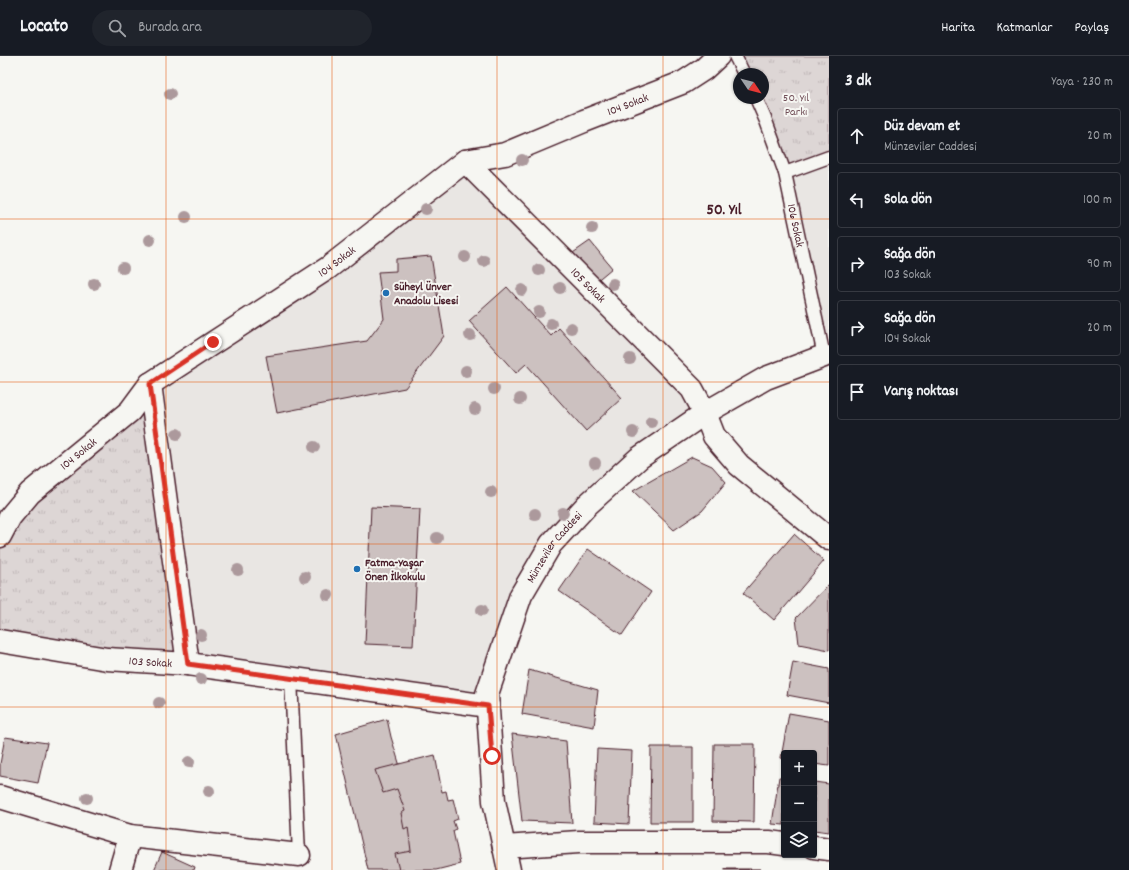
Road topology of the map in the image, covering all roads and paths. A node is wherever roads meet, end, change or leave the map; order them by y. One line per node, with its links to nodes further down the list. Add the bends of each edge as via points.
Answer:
1 (718, 56): 6 (street, 104 Sokak, via 704,70 684,82 505,154)
2 (735, 56): 3 (lane)
3 (741, 68)
4 (759, 104): 7 (lane, 106 Sokak)
5 (829, 157): 7 (lane)
6 (465, 161): 9 (street, 104 Sokak, via 328,268); 10 (street, 105 Sokak, via 692,388)
7 (785, 173): 8 (lane, 106 Sokak)
8 (826, 356): 10 (street, Münzeviler Caddesi, via 766,378)
9 (150, 384): 11 (street, 104 Sokak, via 130,411 30,493 10,517); 14 (street, 103 Sokak)
10 (705, 413): 12 (street, 105 Sokak, via 714,436 739,465); 16 (street, Münzeviler Caddesi, via 639,458 587,505 551,544 521,595 487,694)
11 (0, 536)
12 (829, 539)
13 (0, 641): 14 (street, 103 Sokak, via 107,659)
14 (188, 664): 15 (street)
15 (290, 678): 16 (street); 23 (lane)
16 (488, 706): 20 (street, Münzeviler Caddesi, via 494,801)
17 (0, 797): 18 (street)
18 (130, 836): 23 (street); 24 (street)
19 (781, 844): 20 (street, via 579,842)
20 (504, 847): 25 (street, Münzeviler Caddesi)
21 (817, 848): 22 (street)
22 (829, 849)
23 (300, 855)
24 (120, 870)
25 (509, 870)

